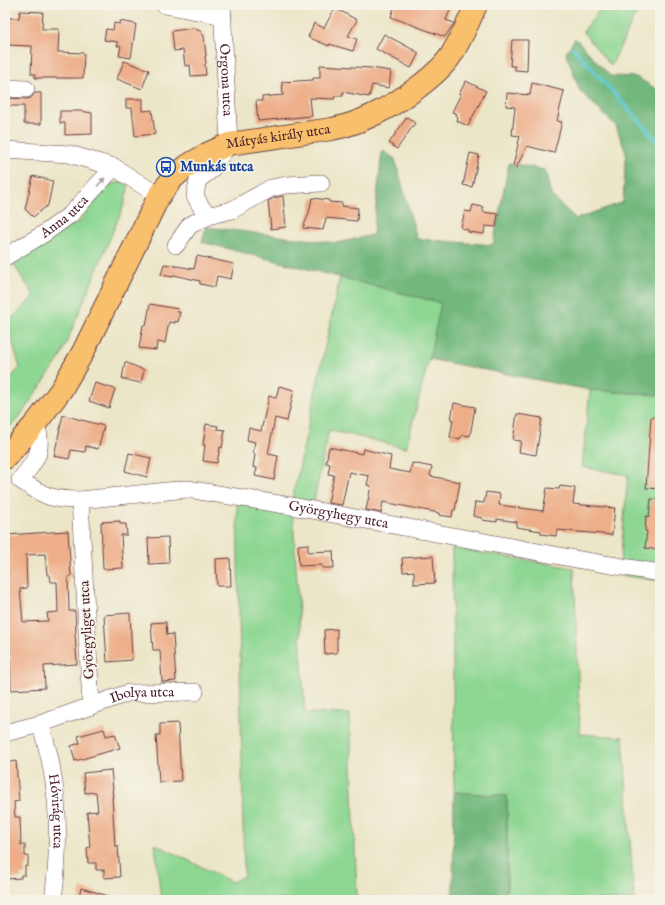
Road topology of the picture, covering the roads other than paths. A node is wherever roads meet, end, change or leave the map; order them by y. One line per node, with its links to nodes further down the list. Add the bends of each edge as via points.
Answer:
1 (165, 5): 3 (street, Orgona utca)
2 (476, 5): 6 (main road, Mátyás király utca, via 453,53 439,70 376,114 344,127)
3 (222, 10): 6 (street, Orgona utca)
4 (5, 88): 5 (street)
5 (26, 90)
6 (229, 144): 10 (main road, Mátyás király utca, via 187,166 172,179); 11 (street, via 211,170 198,180 195,196 203,210)
7 (5, 150): 8 (street, via 69,154)
8 (114, 167): 10 (street); 13 (street, Anna utca, one-way to 8, via 72,214)
9 (321, 183): 11 (street, via 271,188 232,210)
10 (159, 196): 14 (main road, Mátyás király utca, via 83,352 61,390)
11 (211, 215): 12 (street, via 190,225)
12 (176, 245)
13 (5, 257)
14 (36, 423): 15 (main road, Mátyás király utca); 16 (street, Györgyhegy utca, via 40,447 35,462 20,480 50,497)
15 (5, 458)
16 (80, 500): 17 (street, Györgyhegy utca, via 187,488); 19 (street, Györgyliget utca)
17 (660, 573)
18 (195, 692): 19 (street, Ibolya utca, via 128,693)
19 (91, 706): 20 (street)
20 (40, 724): 21 (street); 22 (street, Hóvirág utca, via 51,765 58,822 58,866)
21 (5, 733)
22 (54, 900)

